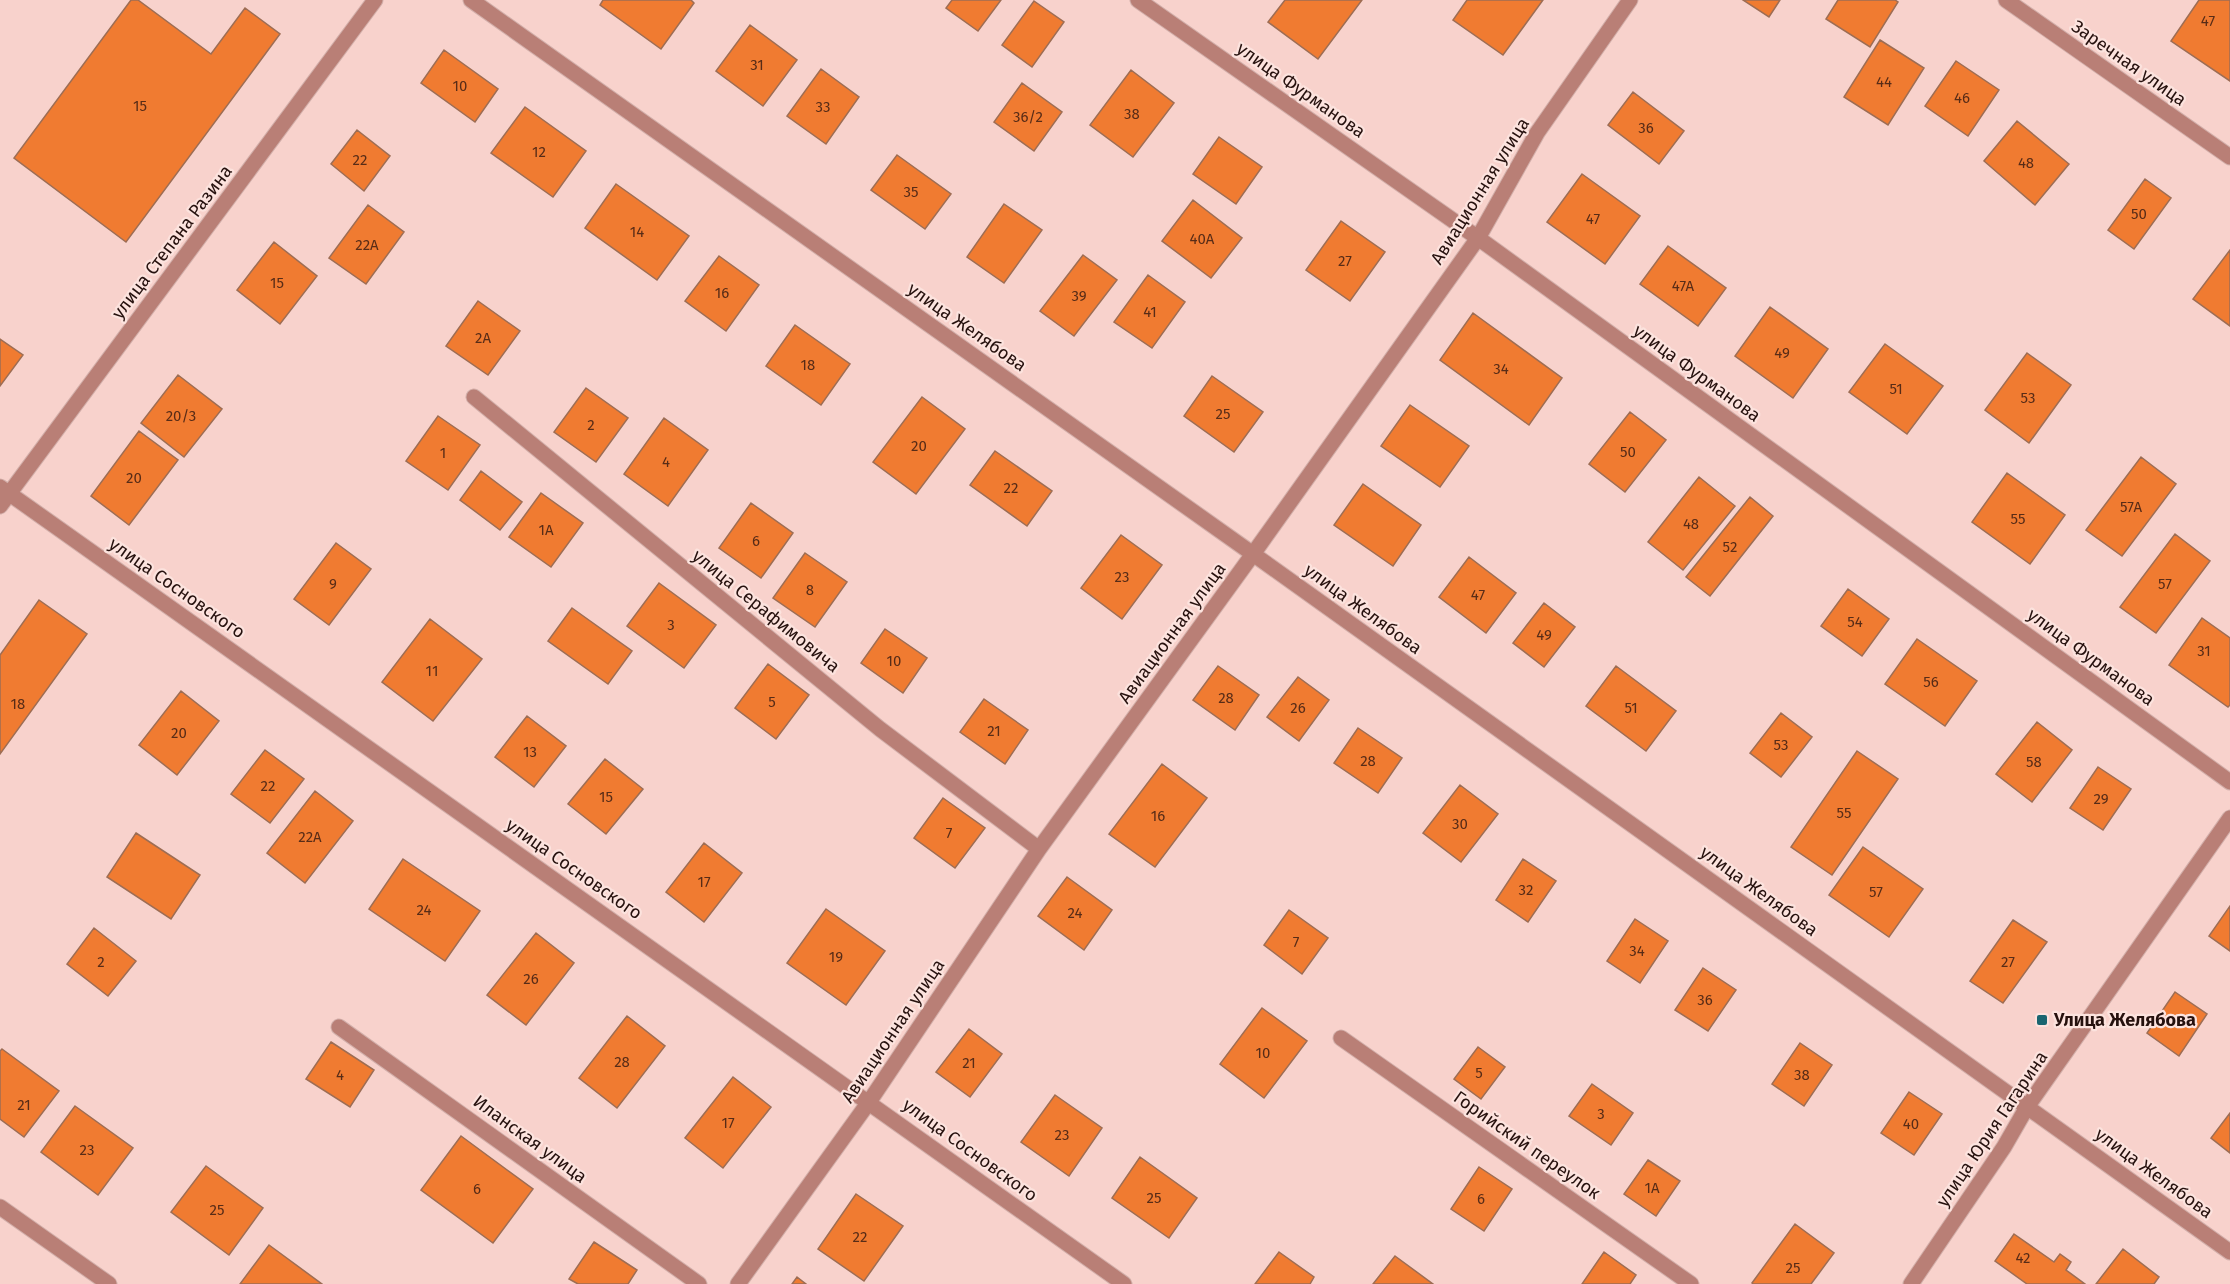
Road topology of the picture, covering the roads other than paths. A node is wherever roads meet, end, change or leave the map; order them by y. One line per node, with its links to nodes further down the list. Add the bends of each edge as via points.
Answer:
1 (375, 0): 9 (street, улица Степана Разина)
2 (471, 0): 10 (street, улица Желябова)
3 (1138, 0): 7 (street, улица Фурманова)
4 (1630, 0): 7 (street, Авиационная улица, via 1537,134)
5 (2006, 0): 6 (street, Заречная улица)
6 (2230, 157)
7 (1478, 238): 10 (street, Авиационная улица); 11 (street, улица Фурманова)
8 (474, 397): 13 (street, улица Серафимовича, via 880,729)
9 (3, 496): 16 (street, улица Сосновского)
10 (1253, 554): 13 (street, Авиационная улица); 17 (street, улица Желябова)
11 (2230, 782)
12 (2230, 818): 17 (street, улица Юрия Гагарина)
13 (1039, 849): 16 (street, Авиационная улица)
14 (339, 1027): 21 (street, Иланская улица)
15 (1341, 1038): 24 (street, Горийский переулок)
16 (869, 1102): 22 (street, Авиационная улица); 23 (street, улица Сосновского)
17 (2027, 1107): 19 (street, улица Желябова); 25 (street, улица Юрия Гагарина)
18 (0, 1207): 20 (street)
19 (2230, 1252)
20 (109, 1284)
21 (699, 1284)
22 (738, 1284)
23 (1124, 1284)
24 (1691, 1284)
25 (1911, 1284)

